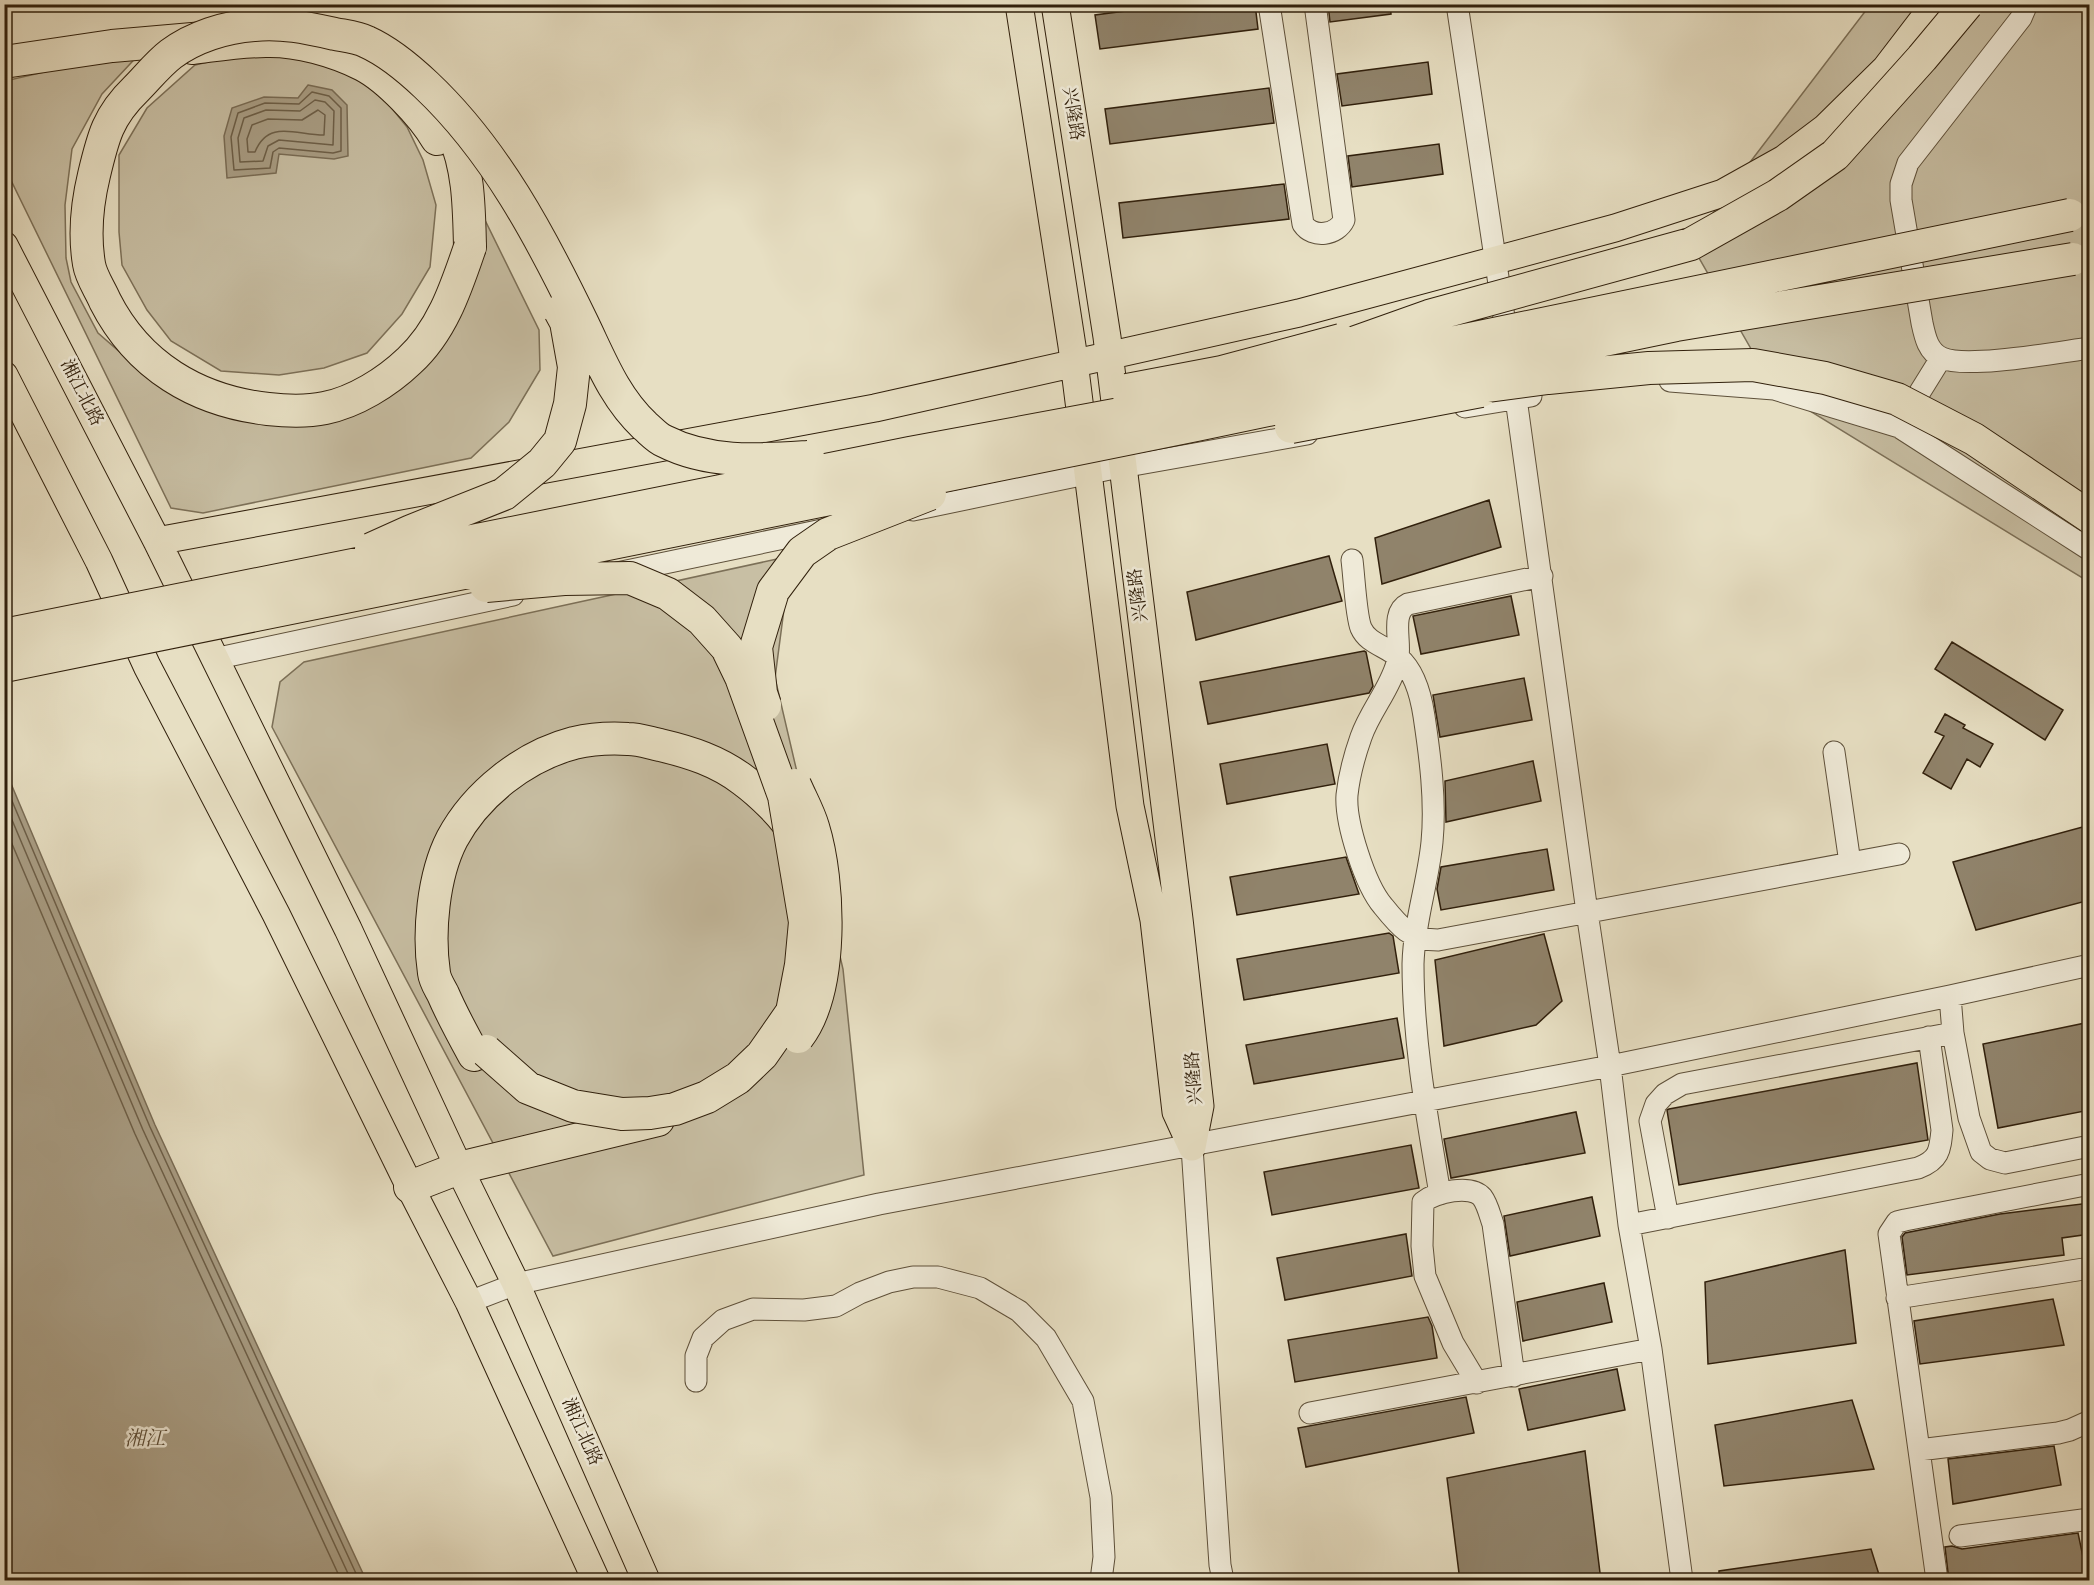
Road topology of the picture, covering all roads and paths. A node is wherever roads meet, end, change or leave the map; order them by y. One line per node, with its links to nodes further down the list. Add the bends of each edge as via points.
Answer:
1 (1019, 4): 20 (main road, 兴隆路)
2 (1055, 4): 18 (main road, 兴隆路)
3 (1269, 4): 4 (street, via 1303,224 1316,233 1330,233 1340,228 1344,220)
4 (1315, 4)
5 (1457, 4): 15 (street)
6 (1935, 4): 15 (main road, via 1886,68 1825,128 1784,159 1723,194)
7 (1967, 4): 16 (highway, bridge, via 1835,155 1778,195 1691,244)
8 (2027, 4): 19 (street, via 2021,18 1908,163 1903,175 1901,200 1922,323 1926,341)
9 (4, 62): 13 (highway, via 112,46 283,30 343,40 369,50 416,86 453,131 469,196)
10 (4, 75): 13 (highway, via 167,50 267,41 320,48 364,66 427,121 451,163)
11 (2080, 214): 24 (highway, bridge, via 1402,353)
12 (4, 245): 33 (main road, 湘江北路)
13 (464, 246): 27 (highway, bridge, via 455,292 436,328 410,361 362,396 324,408 285,411 253,407 221,401 170,375 115,320 89,268 89,196 104,134 120,105 171,54 214,31 254,25 293,25 365,41 411,70 489,156 546,252 615,393 640,422 660,440 705,456); 36 (highway, bridge, via 432,314 395,359 362,381 273,401 224,393 186,375 156,353 133,328 113,292 100,253 102,202 114,146 137,110 168,80 196,60 224,49 290,38 332,44 374,59 401,78 473,160 566,322 574,367 570,404 560,441 542,463 504,494)
14 (2081, 257): 24 (highway, bridge, via 1676,325)
15 (1495, 261): 18 (main road, via 1299,313); 23 (street)
16 (1429, 316): 24 (highway, bridge); 27 (highway, bridge, via 1222,372)
17 (2090, 348): 19 (street, via 1977,362)
18 (1110, 356): 20 (main road); 29 (main road, 兴隆路)
19 (1941, 358): 25 (street)
20 (1074, 364): 30 (main road, 兴隆路); 33 (main road, via 874,408)
21 (4, 375): 58 (main road)
22 (1548, 378): 24 (highway, bridge); 31 (highway, bridge); 32 (highway, bridge, via 1649,368 1754,365 1825,378 1898,399 1974,439)
23 (1517, 398): 25 (street, via 1678,381 1774,389); 29 (street); 37 (street)
24 (1193, 413): 26 (highway, bridge); 28 (highway, bridge)
25 (1899, 427): 34 (street)
26 (910, 453): 27 (highway, bridge); 36 (highway, bridge)
27 (786, 458)
28 (1018, 461): 31 (highway, bridge); 38 (highway, bridge)
29 (1124, 466): 30 (street); 56 (main road, 兴隆路, via 1200,1106)
30 (1088, 473): 41 (street); 56 (main road, 兴隆路, via 1130,806 1154,920 1176,1112)
31 (910, 501): 54 (highway, bridge, via 828,534 802,552 773,591 756,647 761,693 813,828 823,875 825,957 820,990 808,1024 758,1083 714,1113 674,1124 633,1128 564,1119 533,1106 506,1088 474,1055 434,976 432,919 439,877 452,840 475,805 501,782 527,762 576,742 631,739 692,752 728,769 767,800 794,832 806,866 817,932 814,967 801,1016 754,1075 728,1093)
32 (2090, 517)
33 (156, 541): 41 (main road, 湘江北路)
34 (2090, 550)
35 (1352, 560): 40 (street, via 1359,626 1372,641)
36 (322, 571): 39 (highway, bridge)
37 (1542, 576): 40 (street, via 1403,606 1398,625); 46 (street)
38 (357, 595): 42 (highway, bridge); 54 (highway, bridge, via 564,579 630,578 669,594 702,620 727,648 784,796 805,922 792,1012 762,1055 738,1078 707,1097 675,1108 650,1113 622,1114 573,1106 528,1088 486,1051 452,991 443,957 445,898 449,876 468,834 490,802 523,778 558,762 602,752 640,750 687,763 723,782 742,798 777,843 793,876 801,916 796,954 781,1007 763,1041 734,1069 703,1091)
39 (4, 635)
40 (1399, 657): 47 (street, via 1416,683 1424,714 1433,810 1428,870); 47 (street, via 1361,735 1347,795 1349,820 1374,896 1402,928)
41 (214, 659): 57 (main road, 湘江北路, via 348,929)
42 (4, 666)
43 (1834, 752): 45 (street)
44 (1899, 854): 45 (street)
45 (1850, 863): 46 (street)
46 (1587, 912): 47 (street, via 1438,940); 52 (street)
47 (1415, 936): 53 (street, via 1415,1006)
48 (2090, 964): 49 (street)
49 (1950, 996): 50 (street); 52 (street)
50 (1953, 1033): 51 (street); 55 (street, via 1972,1128 1981,1152 2005,1163)
51 (1929, 1037): 61 (street, via 1942,1130 1941,1145 1930,1163); 61 (street, via 1682,1084 1665,1094 1650,1120)
52 (1610, 1066): 53 (street); 62 (street)
53 (1424, 1102): 56 (street); 60 (street)
54 (679, 1109): 57 (highway)
55 (2090, 1146)
56 (1192, 1147): 64 (street, via 879,1204); 79 (street)
57 (455, 1159): 58 (highway); 64 (main road, 湘江北路)
58 (407, 1181): 66 (main road)
59 (2090, 1184): 65 (street, via 1897,1222 1889,1234)
60 (1440, 1194): 68 (street, via 1468,1191 1481,1195 1487,1206 1493,1224); 70 (street, via 1424,1202 1425,1276 1453,1343)
61 (1668, 1218): 62 (street)
62 (1629, 1225): 67 (street)
63 (2090, 1268): 65 (street)
64 (516, 1284): 66 (street); 77 (main road, 湘江北路)
65 (1898, 1298): 73 (street)
66 (469, 1302): 76 (main road)
67 (1651, 1349): 68 (street); 80 (street)
68 (1514, 1376): 70 (street)
69 (696, 1381): 78 (street, via 696,1356 704,1338 723,1320 753,1309 836,1306 889,1282 913,1277 938,1277 980,1288 1019,1311 1046,1338 1083,1401 1101,1497)
70 (1477, 1383): 71 (street)
71 (1310, 1413)
72 (2090, 1421): 73 (street, via 2058,1433)
73 (1918, 1449): 81 (street)
74 (2090, 1519): 75 (street)
75 (1960, 1536)
76 (596, 1581)
77 (646, 1581)
78 (1101, 1581)
79 (1223, 1581)
80 (1682, 1581)
81 (1937, 1581)

